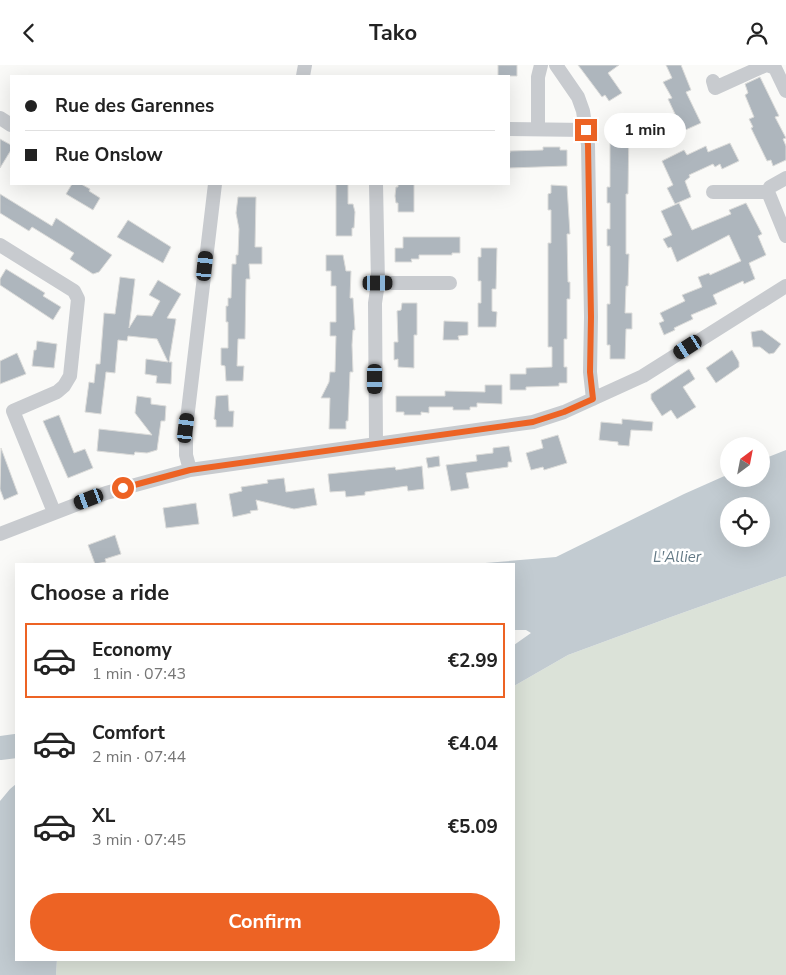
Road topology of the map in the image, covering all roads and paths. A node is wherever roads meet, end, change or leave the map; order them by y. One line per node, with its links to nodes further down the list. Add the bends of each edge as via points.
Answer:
1 (541, 65): 7 (street)
2 (556, 65): 8 (street, via 578,97)
3 (771, 66): 4 (street, via 715,88); 5 (street)
4 (713, 81)
5 (786, 91)
6 (510, 129): 7 (street)
7 (538, 129): 8 (street)
8 (586, 130): 19 (street)
9 (786, 178): 13 (street, via 770,187)
10 (215, 185): 22 (street, via 186,428 186,455)
11 (376, 185): 16 (street)
12 (713, 192): 13 (street)
13 (768, 192): 14 (street)
14 (786, 236)
15 (0, 245): 20 (street, via 74,291 78,299 70,377 57,392)
16 (378, 283): 17 (street); 21 (street, via 375,303)
17 (450, 283)
18 (786, 286): 19 (street, via 643,376)
19 (593, 399): 21 (street, via 533,422)
20 (7, 413): 23 (street)
21 (376, 443): 22 (street)
22 (190, 470): 23 (street, via 106,493)
23 (54, 513): 24 (street)
24 (0, 534)

